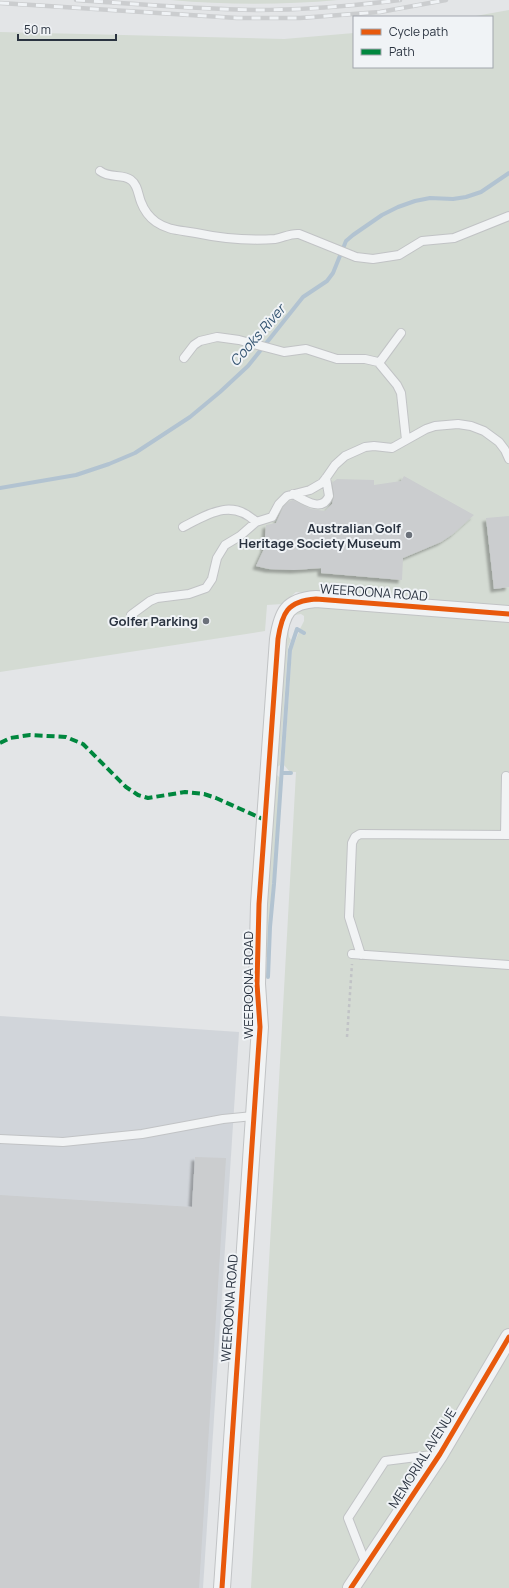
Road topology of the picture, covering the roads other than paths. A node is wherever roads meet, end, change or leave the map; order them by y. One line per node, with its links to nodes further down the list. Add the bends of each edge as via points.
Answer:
1 (100, 171): 2 (lane, via 109,176 125,177 132,181 147,213 154,221 173,230 241,240 276,239 295,234 367,259 393,256 419,242 454,238)
2 (509, 216)
3 (401, 333): 5 (lane)
4 (184, 358): 5 (lane, via 200,341 216,337 239,340 284,352 306,348 336,359 365,359)
5 (379, 363): 6 (lane, via 401,393)
6 (406, 440): 7 (lane, via 435,426 471,426 496,439); 8 (lane, via 392,448 374,446 351,453 340,460)
7 (509, 460)
8 (326, 478): 9 (lane, via 310,490); 9 (lane, via 329,496 325,503 314,505)
9 (293, 494): 10 (lane, via 284,499 272,517)
10 (256, 522): 11 (lane, via 242,511 227,509); 13 (lane, via 221,550 206,588 189,594 157,598)
11 (183, 527)
12 (509, 614): 19 (street, WEEROONA ROAD, via 316,599 296,603 284,613 278,639 259,904 257,984 260,1027)
13 (131, 615)
14 (506, 776): 15 (lane)
15 (507, 835): 17 (lane, via 360,834 355,837 352,843 349,917)
16 (352, 954): 17 (lane)
17 (362, 955): 18 (lane)
18 (509, 965)
19 (254, 1116): 20 (lane, via 149,1133 70,1142); 24 (street, WEEROONA ROAD)
20 (0, 1139)
21 (508, 1340): 22 (street, MEMORIAL AVENUE)
22 (440, 1454): 23 (street, MEMORIAL AVENUE); 23 (lane, via 385,1461 348,1518)
23 (366, 1564): 25 (street, MEMORIAL AVENUE)
24 (222, 1588)
25 (351, 1588)

